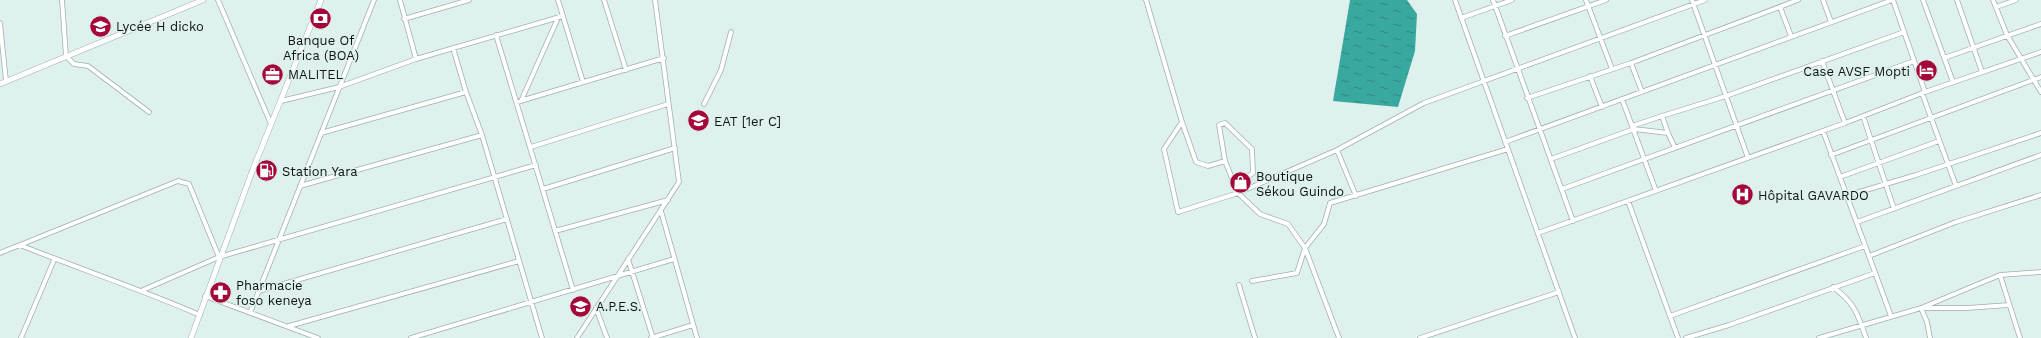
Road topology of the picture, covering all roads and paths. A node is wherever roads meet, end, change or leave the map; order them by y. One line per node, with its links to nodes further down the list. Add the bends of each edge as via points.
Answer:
1 (62, 0): 48 (street)
2 (203, 0): 48 (main road)
3 (218, 0): 90 (street)
4 (321, 0): 79 (main road)
5 (374, 0): 69 (street)
6 (400, 0): 33 (street)
7 (469, 0): 33 (street)
8 (558, 0): 30 (street)
9 (604, 0): 59 (street)
10 (655, 0): 50 (street)
11 (1146, 0): 88 (street)
12 (1455, 0): 32 (street)
13 (1493, 0): 26 (street)
14 (1512, 0): 26 (street)
15 (1586, 0): 27 (street)
16 (1606, 0): 27 (street)
17 (1705, 0): 25 (street)
18 (1798, 0): 28 (street)
19 (1823, 0): 34 (street)
20 (1892, 0): 34 (street); 38 (street)
21 (1923, 0): 51 (street)
22 (1957, 0): 45 (street)
23 (1993, 0): 29 (street)
24 (2016, 0): 29 (street)
25 (1692, 2): 42 (street); 44 (street)
26 (1495, 6): 32 (street); 41 (street)
27 (1588, 6): 41 (street); 44 (street)
28 (1780, 7): 42 (street); 43 (street)
29 (1996, 7): 40 (street)
30 (563, 16): 31 (street); 66 (street)
31 (558, 18): 39 (street); 80 (street)
32 (1461, 18): 63 (street)
33 (404, 19): 52 (street)
34 (1831, 22): 43 (street)
35 (0, 23): 65 (street)
36 (2041, 24): 40 (street)
37 (731, 32): 82 (street, via 722,70)
38 (1904, 32): 53 (street); 54 (street)
39 (496, 35): 46 (street); 80 (street)
40 (2007, 35): 45 (street); 49 (street)
41 (1505, 36): 57 (street)
42 (1704, 36): 55 (street); 56 (street)
43 (1790, 36): 56 (street)
44 (1600, 38): 57 (street); 58 (street)
45 (1974, 47): 51 (street); 60 (street)
46 (453, 48): 52 (street); 72 (street)
47 (2041, 52): 49 (street)
48 (66, 56): 65 (main road); 84 (street, via 74,64 88,66)
49 (2022, 57): 60 (street); 64 (street)
50 (664, 58): 59 (street); 81 (street)
51 (1944, 58): 67 (street)
52 (416, 59): 69 (street)
53 (1822, 61): 70 (street); 75 (street)
54 (1914, 61): 70 (street); 74 (street)
55 (1631, 62): 58 (street); 73 (street)
56 (1715, 66): 73 (street); 75 (street)
57 (1516, 68): 63 (street); 77 (street)
58 (1612, 69): 61 (street)
59 (626, 70): 66 (street)
60 (1982, 72): 67 (street)
61 (1590, 76): 77 (street); 83 (street)
62 (2041, 77): 64 (street)
63 (1484, 80): 101 (street); 106 (street, via 1424,103)
64 (2034, 80): 71 (street); 87 (street)
65 (6, 81): 68 (main road)
66 (583, 82): 80 (street)
67 (1953, 82): 74 (street)
68 (0, 84)
69 (339, 87): 79 (street); 96 (street)
70 (1833, 91): 89 (street); 91 (street)
71 (2040, 91): 76 (street)
72 (466, 92): 96 (street); 98 (street)
73 (1642, 92): 78 (street)
74 (1923, 93): 86 (street); 87 (street)
75 (1726, 96): 85 (street); 91 (street)
76 (2041, 97)
77 (1527, 98): 93 (street)
78 (1622, 99): 83 (street); 92 (street)
79 (281, 101): 90 (main road)
80 (519, 102): 102 (street)
81 (668, 104): 102 (street); 103 (street)
82 (704, 104)
83 (1602, 107): 93 (street)
84 (149, 112)
85 (1662, 116): 92 (street); 97 (street)
86 (1863, 116): 89 (street); 99 (street)
87 (1931, 118): 99 (street); 100 (street)
88 (1182, 122): 112 (street, via 1196,162 1208,166); 125 (street, via 1164,149 1178,212)
89 (1845, 123): 94 (street)
90 (271, 124): 144 (main road)
91 (1737, 126): 104 (street); 109 (street)
92 (1633, 127): 97 (street); 110 (street); 111 (street)
93 (1540, 129): 101 (street); 110 (street)
94 (1822, 131): 107 (street); 109 (street)
95 (2041, 132): 115 (street)
96 (321, 133): 120 (street)
97 (1668, 133): 104 (street)
98 (482, 134): 116 (street); 120 (street)
99 (1871, 140): 107 (street); 113 (street)
100 (1940, 141): 113 (street); 115 (street)
101 (1505, 142): 105 (street)
102 (531, 147): 114 (street)
103 (675, 148): 122 (street); 129 (street, via 679,182)
104 (1675, 148): 111 (street)
105 (1508, 149): 127 (street); 137 (street)
106 (1337, 150): 125 (street); 127 (street)
107 (1831, 155): 117 (street)
108 (2041, 155): 121 (street)
109 (1748, 158): 124 (street)
110 (1551, 159): 123 (street)
111 (1644, 159): 123 (street); 124 (street)
112 (1225, 161): 119 (street); 119 (street, via 1219,125 1225,123 1252,149 1252,174)
113 (1879, 163): 117 (street); 118 (street)
114 (536, 164): 116 (street); 122 (street)
115 (1948, 164): 118 (street); 121 (street)
116 (494, 177): 133 (street); 138 (street)
117 (1840, 177): 128 (street)
118 (1886, 184): 128 (street); 131 (street)
119 (1235, 185): 125 (street)
120 (300, 186): 138 (street)
121 (1956, 186): 131 (street)
122 (543, 189): 136 (street)
123 (1562, 189): 134 (street)
124 (1656, 191): 130 (street)
125 (1238, 193): 141 (street, via 1260,214 1288,224)
126 (2041, 195): 143 (street, via 1956,222)
127 (1356, 196): 141 (street, via 1330,203 1324,224)
128 (1846, 196): 135 (street)
129 (668, 200): 132 (street); 136 (street)
130 (1628, 201): 134 (street); 168 (street)
131 (1894, 209): 135 (street)
132 (661, 211): 145 (street); 146 (street)
133 (507, 219): 148 (street); 159 (street)
134 (1573, 221): 137 (street)
135 (1857, 222): 140 (street)
136 (555, 231): 158 (street)
137 (1538, 233): 160 (street)
138 (278, 240): 144 (street); 159 (street)
139 (20, 245): 142 (street); 144 (street, via 178,181 189,184); 147 (street)
140 (1865, 246): 143 (street); 168 (street)
141 (1305, 248): 154 (street, via 1297,273); 184 (street)
142 (0, 253)
143 (1869, 256): 151 (street)
144 (219, 257): 157 (street); 161 (main road)
145 (628, 259): 149 (street); 153 (street)
146 (674, 259): 149 (street); 171 (street)
147 (54, 260): 157 (street); 174 (street)
148 (519, 261): 162 (street); 172 (street)
149 (632, 271): 153 (street); 181 (street)
150 (2041, 272): 152 (street)
151 (1875, 273): 156 (street); 169 (street)
152 (2000, 275): 163 (street); 165 (street)
153 (616, 277): 158 (street); 164 (street)
154 (1252, 281)
155 (1239, 285): 183 (street)
156 (1833, 287): 170 (street, via 1848,297); 188 (street)
157 (143, 290): 167 (street)
158 (573, 290): 162 (street)
159 (259, 291): 166 (street)
160 (1558, 292): 185 (street); 186 (street)
161 (205, 296): 166 (street); 167 (main road)
162 (532, 302): 177 (street); 178 (street)
163 (2010, 305): 165 (street); 192 (street)
164 (596, 308): 173 (street); 180 (street)
165 (1921, 308): 169 (street); 191 (street)
166 (250, 313): 172 (street)
167 (200, 315): 175 (main road)
168 (1670, 316): 187 (street)
169 (1891, 316): 170 (street)
170 (1862, 324): 189 (street); 190 (street)
171 (694, 325): 181 (street); 182 (street)
172 (289, 326): 176 (street)
173 (578, 337): 179 (street)
174 (21, 338)
175 (191, 338)
176 (318, 338)
177 (412, 338)
178 (542, 338)
179 (573, 338)
180 (607, 338)
181 (652, 338)
182 (697, 338)
183 (1256, 338)
184 (1339, 338)
185 (1420, 338)
186 (1575, 338)
187 (1678, 338)
188 (1686, 338)
189 (1819, 338)
190 (1866, 338)
191 (1930, 338)
192 (2020, 338)

